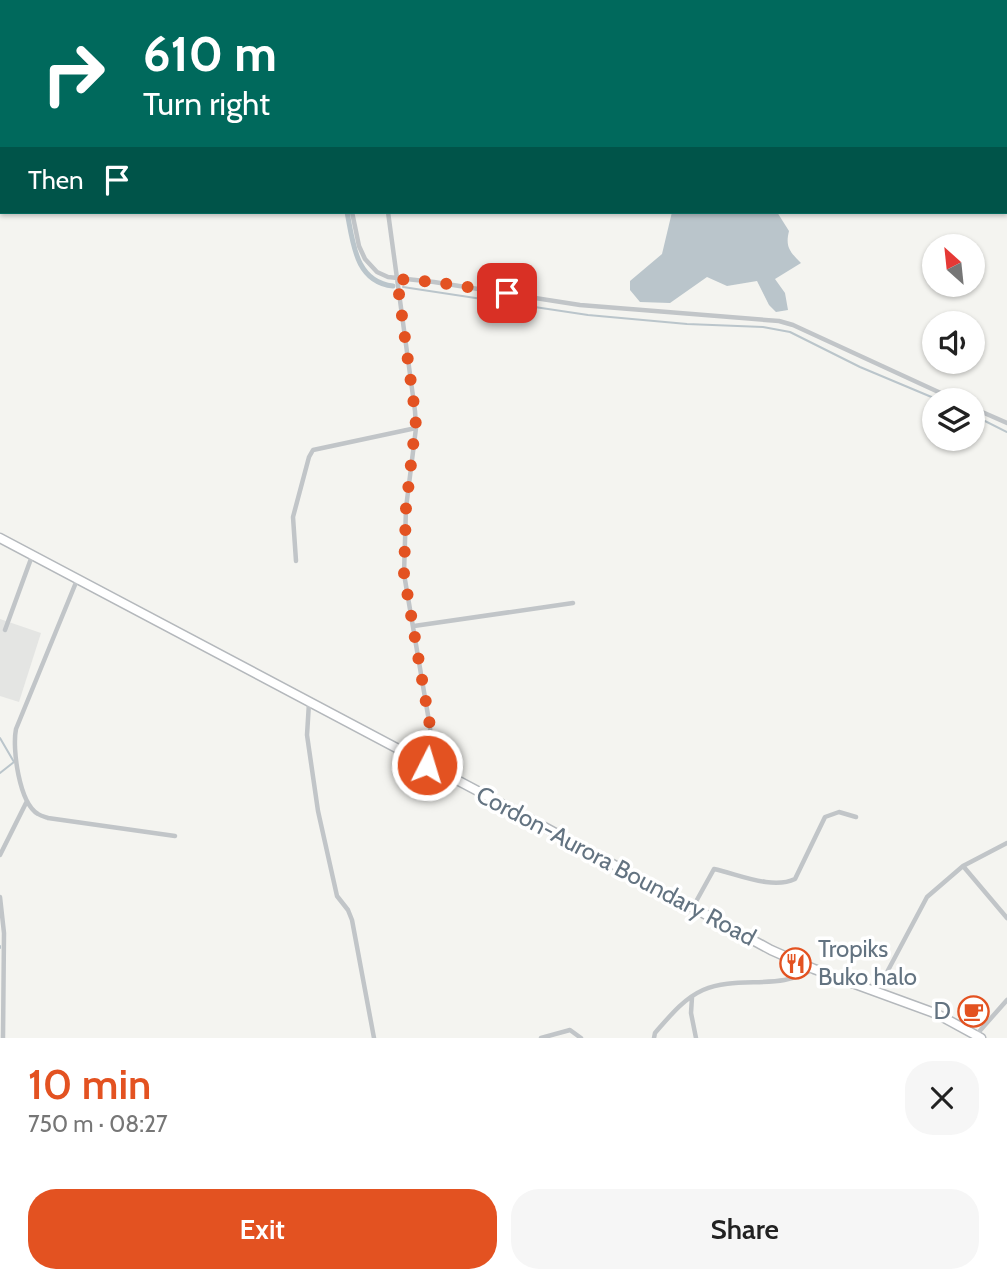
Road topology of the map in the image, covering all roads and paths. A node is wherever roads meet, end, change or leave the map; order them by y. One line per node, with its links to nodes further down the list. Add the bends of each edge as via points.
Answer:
1 (352, 214): 3 (street, via 365,259 377,272)
2 (388, 214): 3 (street)
3 (397, 279): 4 (street, via 592,306 779,321); 7 (street)
4 (930, 388)
5 (985, 413): 6 (street)
6 (1007, 423)
7 (416, 428): 10 (street, via 313,450 293,517); 13 (street, via 404,574)
8 (0, 537): 9 (main road, Cordon-Aurora Boundary Road)
9 (32, 556): 11 (main road, Cordon-Aurora Boundary Road); 14 (street)
10 (296, 561)
11 (77, 579): 15 (main road, Cordon-Aurora Boundary Road); 17 (street, via 16,729 14,752)
12 (573, 603): 13 (street)
13 (414, 626): 16 (street, via 431,739)
14 (5, 630)
15 (309, 703): 16 (main road, Cordon-Aurora Boundary Road); 33 (street, via 306,735 318,811 337,896 352,920)
16 (427, 765): 24 (main road, Cordon-Aurora Boundary Road)
17 (27, 801): 19 (street, via 37,814 48,818); 21 (street)
18 (856, 817): 24 (street, via 839,812 825,817 795,879 787,883 759,880 714,869)
19 (174, 836)
20 (1007, 843): 22 (street)
21 (0, 855)
22 (963, 866): 25 (street); 27 (street, via 927,897)
23 (0, 897): 32 (street)
24 (692, 908): 26 (main road, Cordon-Aurora Boundary Road)
25 (1007, 918)
26 (814, 969): 27 (main road, Cordon-Aurora Boundary Road); 28 (street, via 796,978 722,985)
27 (877, 990): 31 (main road, Cordon-Aurora Boundary Road)
28 (692, 997): 30 (street); 36 (street)
29 (1007, 1000): 31 (street)
30 (694, 1036)
31 (979, 1036)
32 (2, 1038)
33 (374, 1038)
34 (541, 1038): 35 (street, via 570,1030)
35 (581, 1038)
36 (654, 1038)

